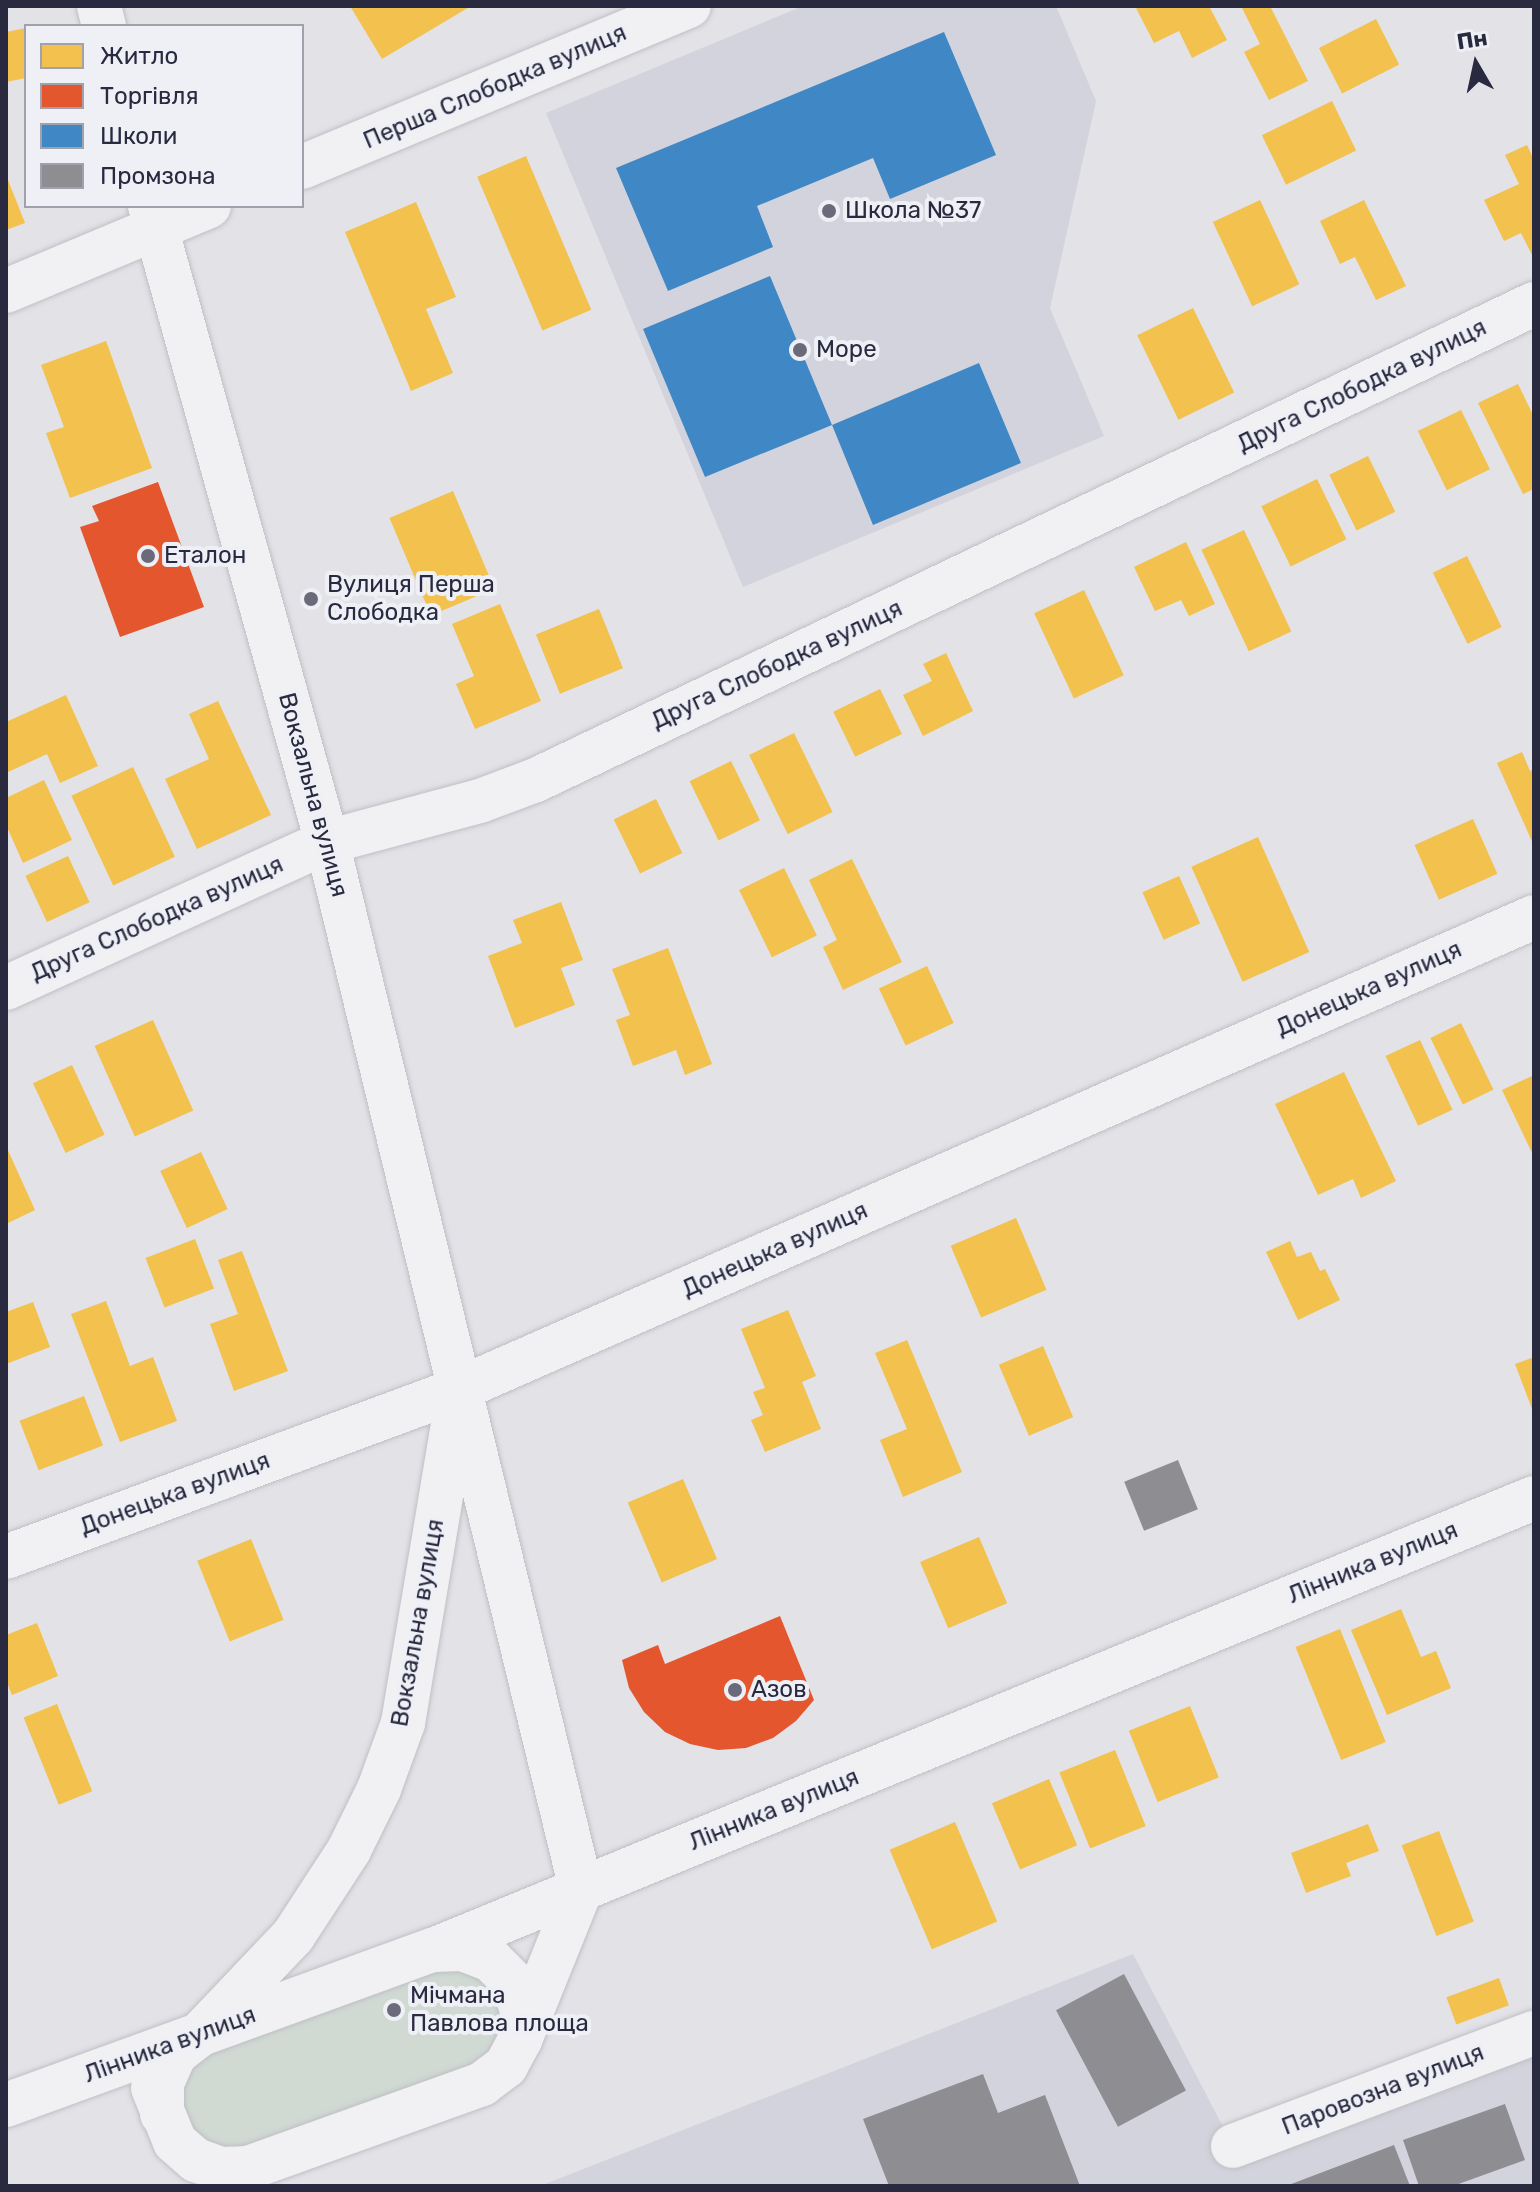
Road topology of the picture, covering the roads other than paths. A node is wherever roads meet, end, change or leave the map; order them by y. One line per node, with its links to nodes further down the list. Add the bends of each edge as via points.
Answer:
1 (689, 6): 2 (street, Перша Слободка вулиця)
2 (304, 166)
3 (199, 208): 4 (street)
4 (153, 217): 5 (street); 7 (street, Вокзальна вулиця)
5 (6, 291)
6 (1534, 304): 7 (street, Друга Слободка вулиця, via 536,780 480,801)
7 (327, 842): 9 (street, Друга Слободка вулиця); 10 (street, Вокзальна вулиця)
8 (1534, 917): 10 (street, Донецька вулиця)
9 (6, 988)
10 (459, 1389): 12 (street, Донецька вулиця); 13 (street, Вокзальна вулиця); 16 (street, Вокзальна вулиця, via 403,1723 379,1789 349,1850 293,1936)
11 (1534, 1498): 13 (street, Лінника вулиця)
12 (6, 1557)
13 (581, 1889): 14 (street, Лінника вулиця); 17 (street)
14 (433, 1950): 16 (street, Лінника вулиця); 17 (street, via 463,1949 491,1960 512,1981 522,2010)
15 (1534, 2033): 21 (street, Паровозна вулиця)
16 (199, 2035): 18 (street, Лінника вулиця); 20 (street, Вокзальна вулиця, via 175,2054 162,2083)
17 (520, 2040): 20 (street, via 506,2066 482,2084 248,2168 221,2169 196,2160 175,2142)
18 (141, 2056): 19 (street, Лінника вулиця); 20 (street)
19 (6, 2105)
20 (162, 2114)
21 (1233, 2146)

